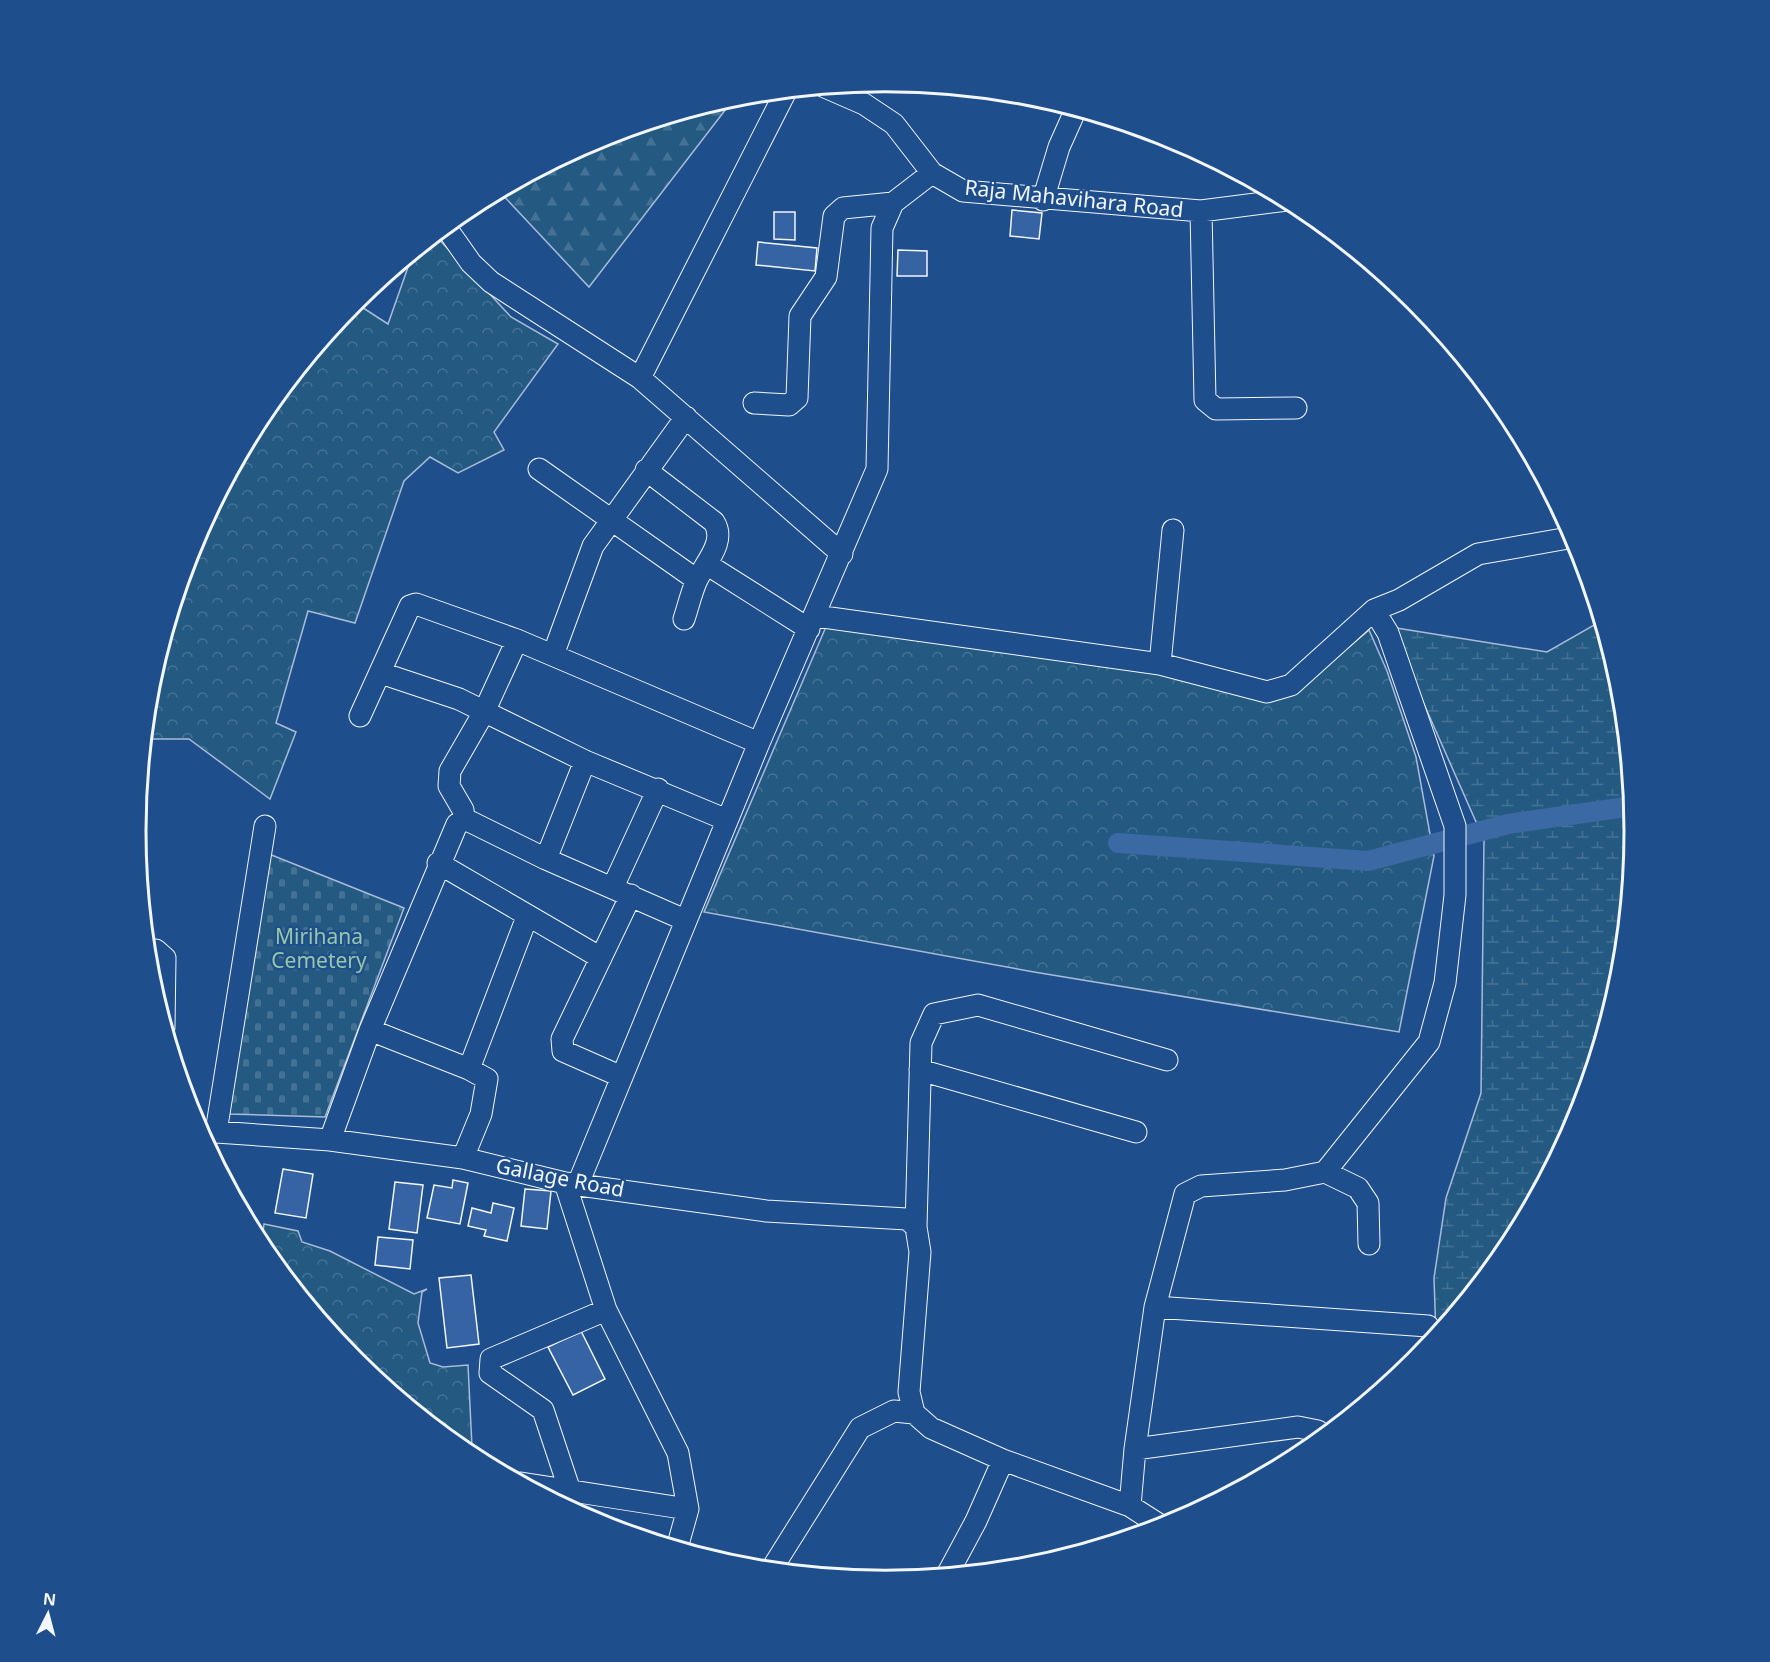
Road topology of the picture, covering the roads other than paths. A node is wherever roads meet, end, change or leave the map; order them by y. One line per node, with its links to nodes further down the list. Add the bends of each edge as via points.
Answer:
1 (839, 93): 4 (street, Raja Mahavihara Road, via 894,124)
2 (782, 99): 10 (street)
3 (1073, 116): 5 (street)
4 (932, 173): 5 (street, Raja Mahavihara Road, via 963,191); 7 (street)
5 (1043, 200): 8 (street, Raja Mahavihara Road)
6 (1273, 202): 8 (street, Raja Mahavihara Road)
7 (893, 203): 11 (street, via 843,208 834,216 826,277 800,316 797,398 789,405); 19 (street, via 882,228 878,469)
8 (1201, 212): 12 (street, via 1205,400 1216,409)
9 (450, 233): 10 (street, via 471,263 491,282)
10 (640, 378): 13 (street)
11 (754, 403)
12 (1296, 408)
13 (686, 417): 15 (street); 19 (street)
14 (539, 469): 16 (street)
15 (646, 470): 16 (street); 20 (street, via 718,529)
16 (610, 519): 20 (street); 25 (street, via 592,546)
17 (1173, 530): 26 (street)
18 (1564, 539): 21 (street, via 1478,554 1399,600)
19 (842, 554): 23 (street)
20 (702, 573): 22 (street); 23 (street)
21 (1374, 610): 26 (street, via 1291,686 1267,692); 54 (street, via 1388,633 1455,826 1455,895 1445,983 1429,1042)
22 (684, 619)
23 (812, 622): 26 (street); 30 (street)
24 (517, 640): 25 (street); 27 (street, via 416,604 411,606); 28 (street)
25 (553, 655): 30 (street)
26 (1160, 664)
27 (381, 673): 28 (street, via 459,699); 29 (street)
28 (484, 712): 31 (street); 33 (street, via 450,771 449,786 463,810)
29 (360, 716)
30 (759, 743): 34 (street)
31 (585, 761): 32 (street); 36 (street)
32 (658, 789): 34 (street); 38 (street)
33 (464, 820): 36 (street); 37 (street, via 457,824)
34 (727, 820): 40 (street)
35 (265, 826): 49 (street)
36 (546, 859): 38 (street)
37 (438, 863): 39 (street); 44 (street)
38 (622, 891): 40 (street); 42 (street)
39 (527, 917): 42 (street); 46 (street)
40 (686, 920): 48 (street)
41 (156, 950): 43 (street, via 165,958)
42 (601, 958): 48 (street, via 562,1038 563,1051)
43 (164, 994)
44 (370, 1030): 46 (street); 52 (street)
45 (1167, 1060): 47 (street, via 978,1005 934,1014 921,1043)
46 (469, 1069): 53 (street, via 487,1079 481,1114)
47 (920, 1070): 50 (street); 56 (street)
48 (622, 1077): 55 (street)
49 (209, 1129)
50 (1136, 1132)
51 (211, 1133): 52 (street, Gallage Road)
52 (330, 1140): 53 (street, Gallage Road)
53 (463, 1158): 55 (street, Gallage Road)
54 (1325, 1172): 57 (street, via 1358,1188 1368,1203); 58 (street, via 1285,1180 1201,1186 1185,1194)
55 (571, 1183): 56 (street, Gallage Road, via 766,1211 907,1220); 59 (street)
56 (916, 1227): 61 (street, via 920,1252 909,1392)
57 (1369, 1244)
58 (1155, 1307): 60 (street); 63 (street)
59 (606, 1310): 66 (street, via 491,1359 490,1373 543,1410); 68 (street, via 678,1453)
60 (1428, 1326)
61 (914, 1413): 64 (street, via 932,1428); 71 (street, via 894,1412 860,1428)
62 (1317, 1431): 63 (street, via 1298,1427)
63 (1134, 1449): 67 (street)
64 (1003, 1460): 67 (street); 72 (street)
65 (545, 1487): 66 (street)
66 (570, 1491): 68 (street)
67 (1131, 1506): 69 (street)
68 (688, 1509): 70 (street)
69 (1152, 1520)
70 (679, 1541)
71 (776, 1562)
72 (951, 1567)

